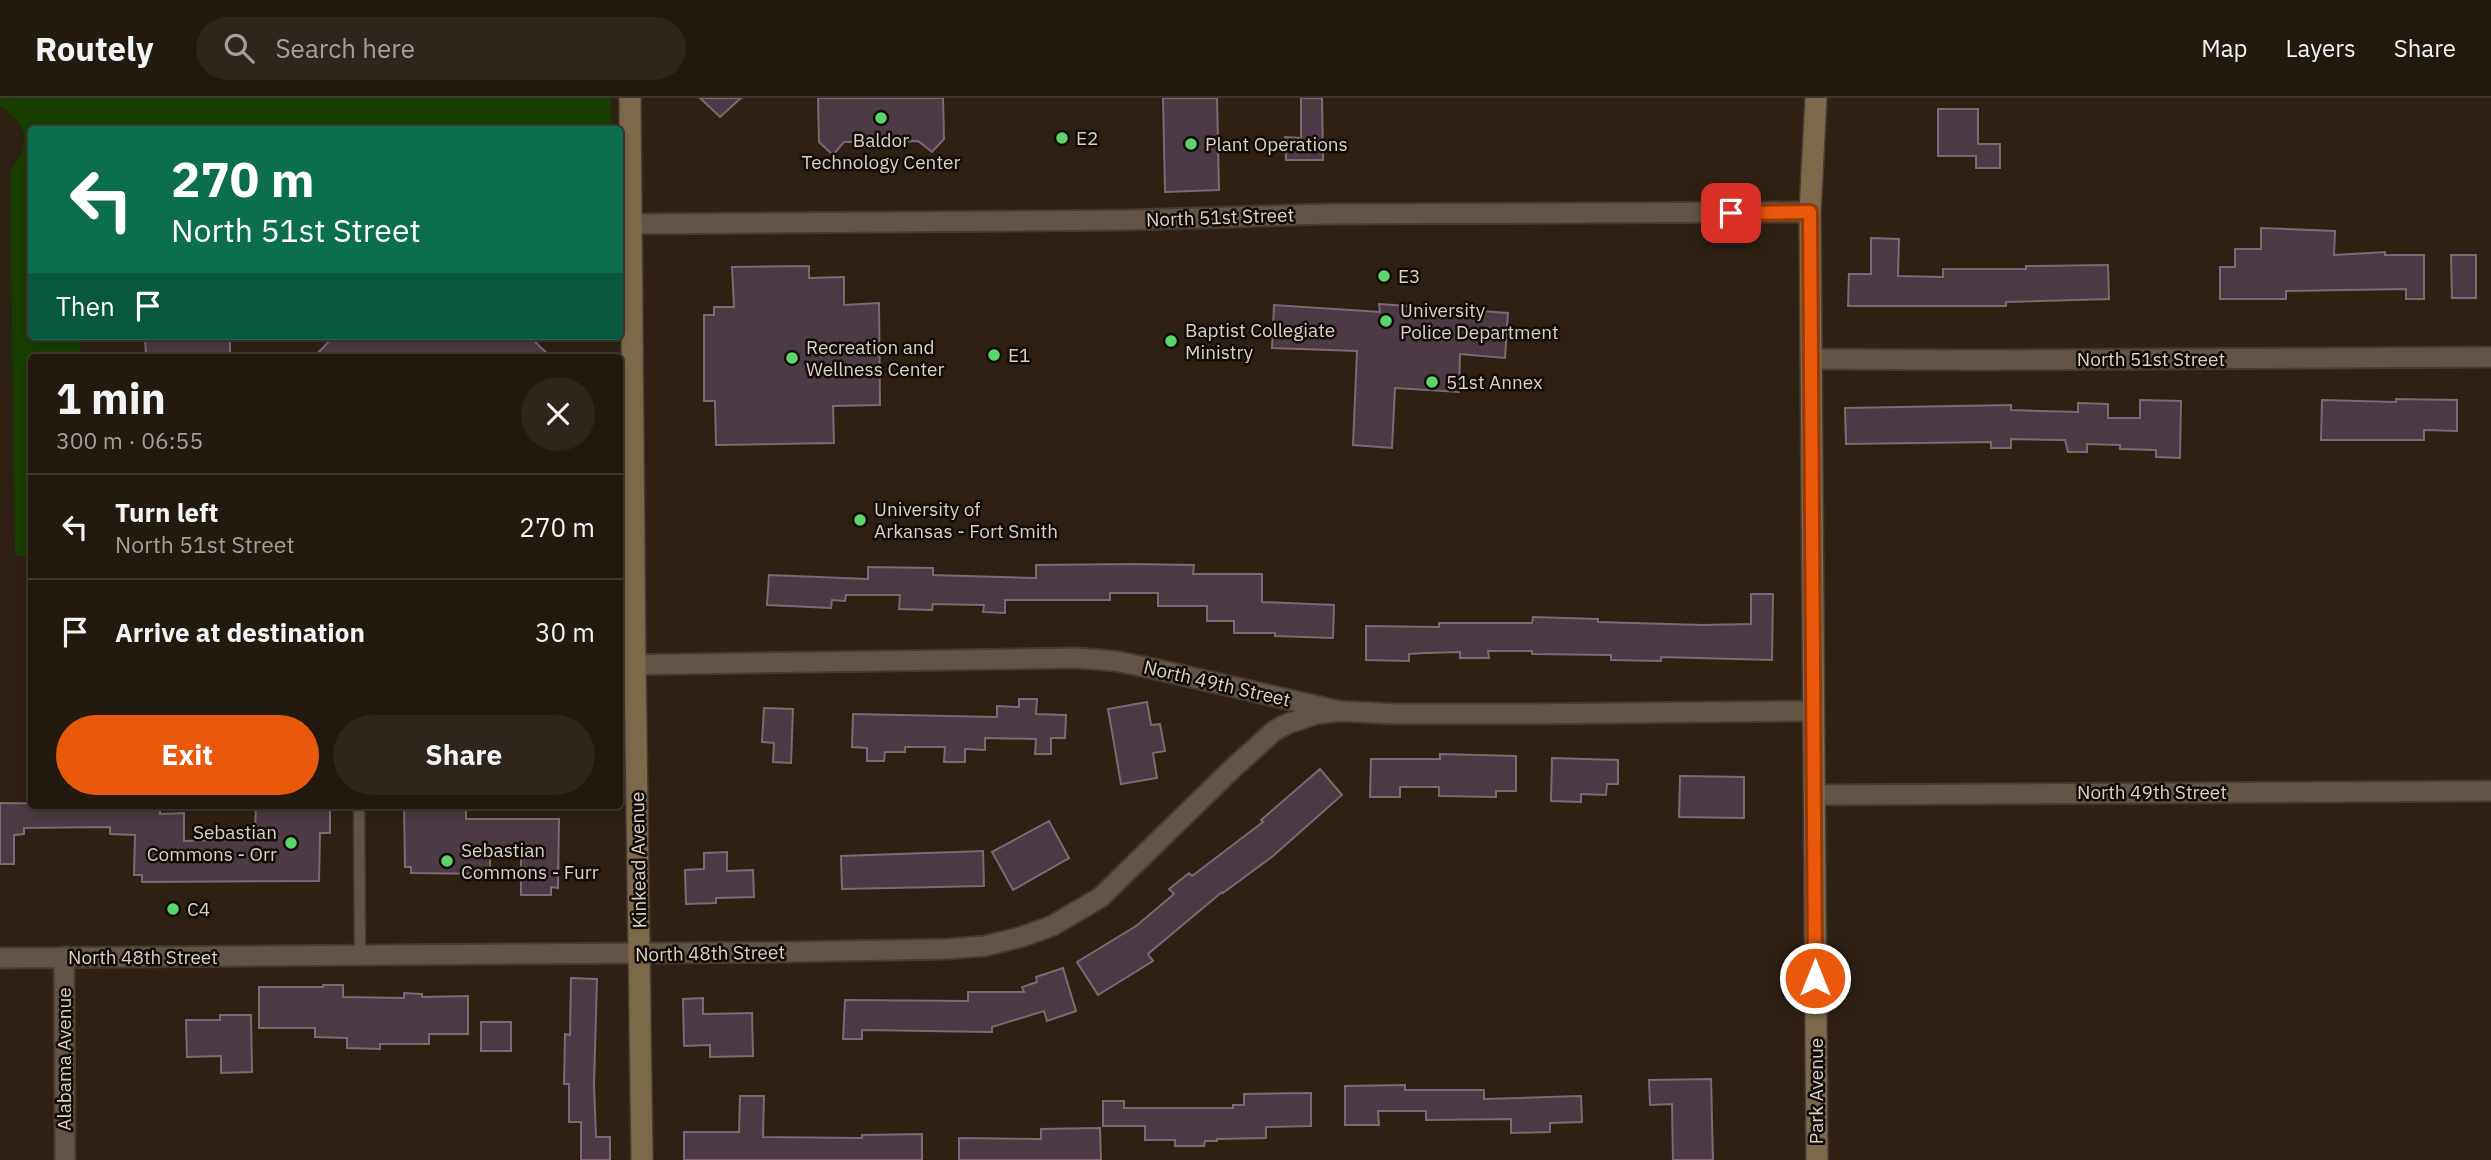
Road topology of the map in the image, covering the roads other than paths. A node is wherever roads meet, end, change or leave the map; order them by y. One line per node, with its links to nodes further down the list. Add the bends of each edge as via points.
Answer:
1 (630, 98): 4 (street, Kinkead Avenue)
2 (1816, 98): 3 (street, Park Avenue)
3 (1810, 212): 4 (street, North 51st Street); 6 (street, Park Avenue)
4 (630, 224): 7 (street, Kinkead Avenue)
5 (2491, 356): 6 (street, North 51st Street)
6 (1811, 359): 9 (street, Park Avenue)
7 (627, 665): 8 (street, North 49th Street, via 1076,658 1115,661); 13 (street, Kinkead Avenue)
8 (1339, 710): 9 (street, North 49th Street, via 1439,714); 13 (street, North 48th Street, via 1274,731 1113,888 1052,926 1021,937 947,949)
9 (1813, 711): 11 (street, Park Avenue)
10 (2491, 791): 11 (street, North 49th Street)
11 (1814, 795): 19 (street, Park Avenue)
12 (359, 809): 14 (lane)
13 (640, 953): 14 (street, North 48th Street); 18 (street, Kinkead Avenue)
14 (360, 956): 15 (street, North 48th Street)
15 (64, 957): 16 (street, North 48th Street); 17 (street, Alabama Avenue)
16 (0, 958)
17 (65, 1160)
18 (642, 1160)
19 (1817, 1160)

